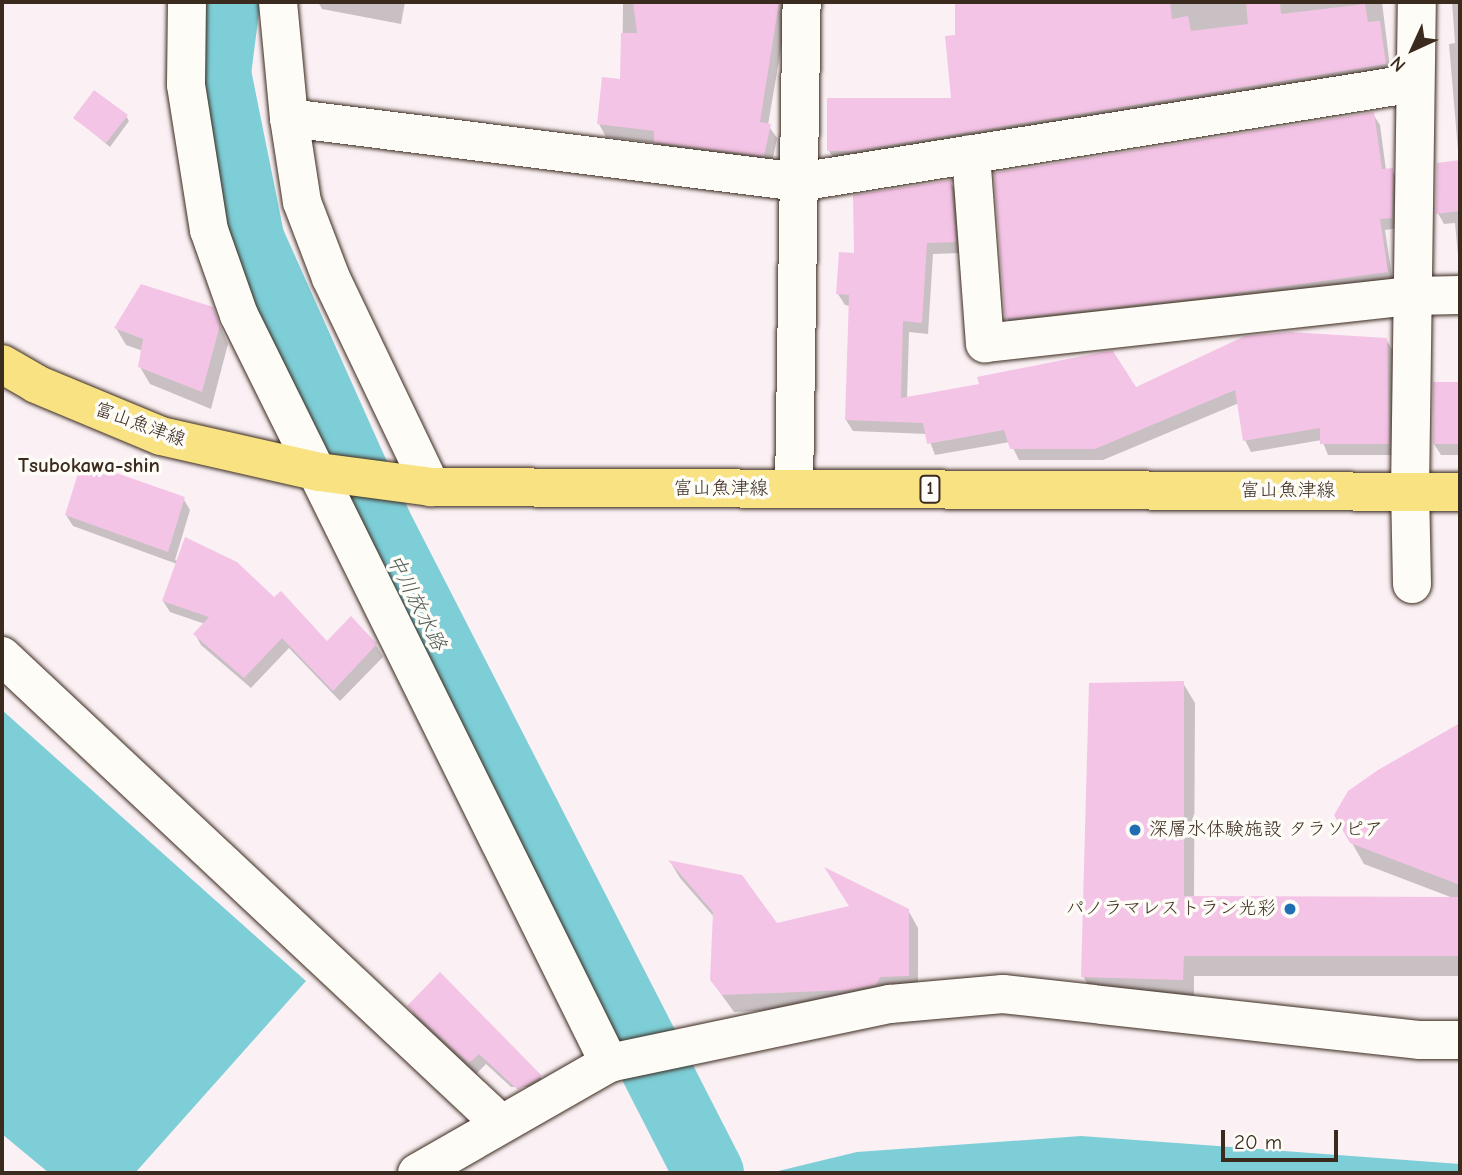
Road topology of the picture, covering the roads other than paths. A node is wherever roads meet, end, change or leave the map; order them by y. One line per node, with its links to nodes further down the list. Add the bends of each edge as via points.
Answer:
1 (187, 2): 12 (street, via 186,85 209,230 239,315)
2 (278, 2): 6 (street)
3 (802, 2): 8 (street)
4 (1417, 2): 5 (street)
5 (1415, 83): 7 (street); 10 (street)
6 (289, 118): 8 (street); 13 (street, via 302,202)
7 (971, 154): 8 (street); 10 (street, via 985,343)
8 (799, 182): 14 (street)
9 (1460, 295): 10 (street)
10 (1413, 296): 15 (street)
11 (2, 365): 12 (main road, 富山魚津線 / 1, via 161,436)
12 (326, 473): 13 (main road, 富山魚津線 / 1); 20 (street)
13 (416, 486): 14 (main road, 富山魚津線 / 1)
14 (794, 488): 15 (main road, 富山魚津線 / 1)
15 (1410, 492): 16 (main road, 富山魚津線 / 1); 17 (street)
16 (1460, 492)
17 (1412, 584)
18 (2, 656): 21 (street)
19 (1460, 1040): 20 (street, via 1326,1031 1003,994 890,1004)
20 (614, 1062): 21 (street)
21 (501, 1124): 22 (street)
22 (417, 1173)

